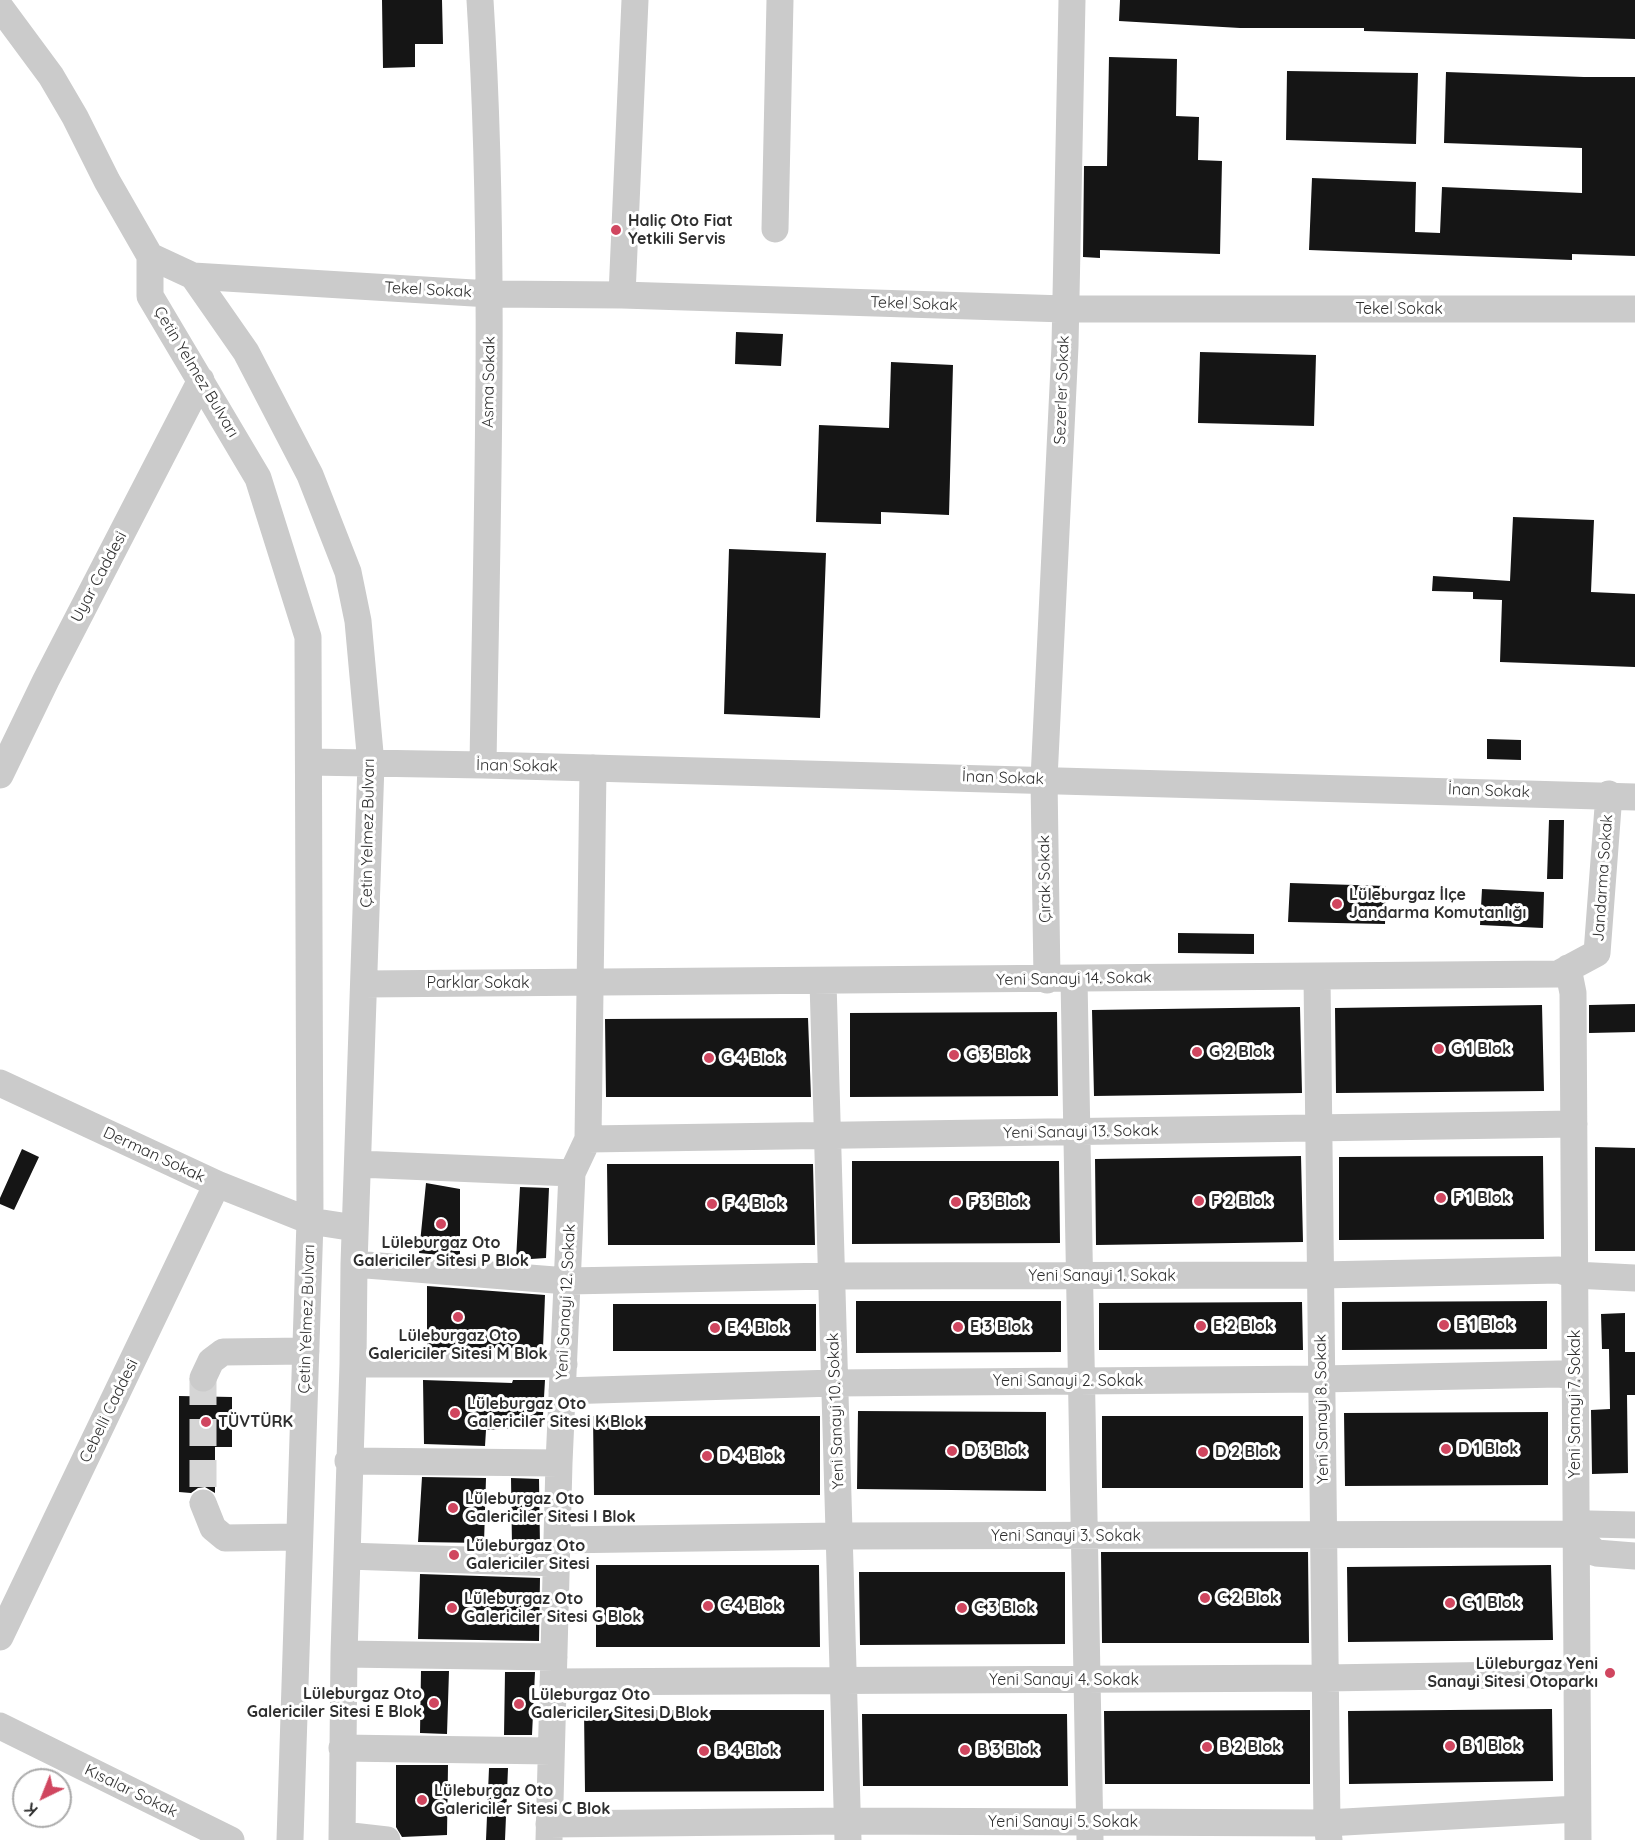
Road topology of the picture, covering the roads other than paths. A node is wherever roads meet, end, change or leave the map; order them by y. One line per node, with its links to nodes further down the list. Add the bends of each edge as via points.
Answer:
1 (480, 0): 9 (street, Asma Sokak)
2 (635, 0): 10 (street)
3 (780, 0): 6 (street)
4 (1072, 0): 11 (street, Sezerler Sokak)
5 (0, 7): 7 (street, via 51,76)
6 (775, 229)
7 (150, 256): 8 (street); 13 (street, Çetin Yelmez Bulvarı, via 150,296)
8 (193, 276): 9 (street, Tekel Sokak); 15 (street, Çetin Yelmez Bulvarı, via 262,382 310,475 348,572 358,621)
9 (490, 294): 10 (street, Tekel Sokak); 16 (street, Asma Sokak)
10 (622, 295): 11 (street, Tekel Sokak)
11 (1065, 309): 12 (street, Tekel Sokak); 19 (street, Sezerler Sokak)
12 (1635, 309)
13 (201, 380): 14 (street, Çetin Yelmez Bulvarı, via 258,477 308,637); 18 (street, Uyar Caddesi, via 50,670)
14 (309, 762): 15 (street, İnan Sokak); 37 (street, Çetin Yelmez Bulvarı)
15 (371, 764): 16 (street, İnan Sokak); 27 (street, Çetin Yelmez Bulvarı)
16 (483, 765): 17 (street, İnan Sokak)
17 (593, 768): 19 (street, İnan Sokak); 25 (street, Yeni Sanayi 12. Sokak)
18 (0, 775)
19 (1044, 779): 20 (street, İnan Sokak); 24 (street, Çırak Sokak)
20 (1622, 796): 21 (street, Jandarma Sokak, via 1598,953)
21 (1563, 971): 22 (street, Yeni Sanayi 14. Sokak); 29 (street, Yeni Sanayi 7. Sokak)
22 (1317, 977): 23 (street, Yeni Sanayi 14. Sokak); 30 (street, Yeni Sanayi 8. Sokak)
23 (1074, 979): 24 (street, Yeni Sanayi 14. Sokak); 31 (street)
24 (1047, 980): 26 (street, Yeni Sanayi 14. Sokak)
25 (591, 982): 26 (street, Yeni Sanayi 14. Sokak); 27 (street, Parklar Sokak); 33 (street, Yeni Sanayi 12. Sokak)
26 (823, 982): 32 (street, Yeni Sanayi 10. Sokak)
27 (364, 984): 34 (street, Çetin Yelmez Bulvarı)
28 (0, 1083): 36 (street, Derman Sokak)
29 (1565, 1124): 30 (street, Yeni Sanayi 13. Sokak); 40 (street, Yeni Sanayi 7. Sokak)
30 (1318, 1129): 31 (street, Yeni Sanayi 13. Sokak); 42 (street, Yeni Sanayi 8. Sokak)
31 (1077, 1132): 32 (street, Yeni Sanayi 13. Sokak); 41 (street)
32 (827, 1136): 33 (street, Yeni Sanayi 13. Sokak); 43 (street, Yeni Sanayi 10. Sokak)
33 (588, 1139): 35 (street, Yeni Sanayi 12. Sokak)
34 (358, 1164): 35 (street); 38 (street, Çetin Yelmez Bulvarı)
35 (572, 1173): 45 (street, Yeni Sanayi 12. Sokak)
36 (217, 1184): 37 (street, Derman Sokak); 67 (street, Cebelli Caddesi)
37 (310, 1221): 38 (street, Derman Sokak); 46 (street, Çetin Yelmez Bulvarı)
38 (355, 1228): 39 (street, Çetin Yelmez Bulvarı)
39 (354, 1264): 45 (street, Yeni Sanayi 1. Sokak); 47 (street, Çetin Yelmez Bulvarı)
40 (1566, 1273): 42 (street, Yeni Sanayi 1. Sokak); 44 (street, Yeni Sanayi 1. Sokak); 49 (street, Yeni Sanayi 7. Sokak)
41 (1080, 1275): 42 (street, Yeni Sanayi 1. Sokak); 43 (street, Yeni Sanayi 1. Sokak); 52 (street)
42 (1320, 1275): 51 (street, Yeni Sanayi 8. Sokak)
43 (832, 1276): 45 (street, Yeni Sanayi 1. Sokak); 53 (street, Yeni Sanayi 10. Sokak)
44 (1635, 1278)
45 (567, 1281): 48 (street, Yeni Sanayi 12. Sokak)
46 (306, 1350): 50 (street, via 223,1352 211,1361); 63 (street, Çetin Yelmez Bulvarı)
47 (353, 1364): 48 (street); 55 (street, Çetin Yelmez Bulvarı)
48 (564, 1364): 54 (street, Yeni Sanayi 12. Sokak)
49 (1567, 1375): 51 (street, Yeni Sanayi 2. Sokak); 60 (street, Yeni Sanayi 7. Sokak)
50 (203, 1378)
51 (1321, 1379): 52 (street, Yeni Sanayi 2. Sokak); 59 (street, Yeni Sanayi 8. Sokak)
52 (1082, 1381): 53 (street, Yeni Sanayi 2. Sokak); 61 (street)
53 (835, 1383): 54 (street, Yeni Sanayi 2. Sokak); 62 (street, Yeni Sanayi 10. Sokak)
54 (562, 1391): 56 (street, Yeni Sanayi 12. Sokak)
55 (348, 1461): 56 (street); 65 (street, Çetin Yelmez Bulvarı)
56 (559, 1463): 64 (street, Yeni Sanayi 12. Sokak)
57 (203, 1503): 63 (street, via 213,1528 225,1538)
58 (1635, 1525): 60 (street, Yeni Sanayi 3. Sokak, via 1590,1524)
59 (1323, 1534): 60 (street, Yeni Sanayi 3. Sokak); 61 (street, Yeni Sanayi 3. Sokak); 71 (street, Yeni Sanayi 8. Sokak)
60 (1567, 1534): 66 (street, via 1596,1553); 70 (street, Yeni Sanayi 7. Sokak)
61 (1084, 1535): 62 (street, Yeni Sanayi 3. Sokak); 72 (street)
62 (839, 1536): 64 (street, Yeni Sanayi 3. Sokak); 73 (street, Yeni Sanayi 10. Sokak)
63 (300, 1537): 84 (street, Çetin Yelmez Bulvarı)
64 (557, 1551): 65 (street, Yeni Sanayi 3. Sokak); 69 (street, Yeni Sanayi 12. Sokak)
65 (347, 1556): 68 (street, Çetin Yelmez Bulvarı)
66 (1635, 1556)
67 (0, 1637)
68 (344, 1654): 69 (street, Yeni Sanayi 4. Sokak); 75 (street, Çetin Yelmez Bulvarı)
69 (554, 1670): 73 (street, Yeni Sanayi 4. Sokak); 76 (street, Yeni Sanayi 12. Sokak)
70 (1569, 1674): 71 (street, Yeni Sanayi 4. Sokak); 77 (street, Yeni Sanayi 7. Sokak)
71 (1325, 1678): 72 (street, Yeni Sanayi 4. Sokak); 81 (street, Yeni Sanayi 8. Sokak)
72 (1087, 1679): 73 (street, Yeni Sanayi 4. Sokak); 79 (street)
73 (843, 1680): 78 (street, Yeni Sanayi 10. Sokak)
74 (0, 1726): 83 (street, Kısalar Sokak)
75 (342, 1748): 76 (street); 82 (street, Çetin Yelmez Bulvarı)
76 (551, 1751): 80 (street, Yeni Sanayi 12. Sokak)
77 (1569, 1810): 81 (street, Yeni Sanayi 5. Sokak); 86 (street, Yeni Sanayi 7. Sokak); 87 (street, Yeni Sanayi 7. Sokak)
78 (848, 1830): 79 (street, Yeni Sanayi 5. Sokak); 80 (street, Yeni Sanayi 5. Sokak)
79 (1090, 1831): 81 (street, Yeni Sanayi 5. Sokak)
80 (549, 1832)
81 (1328, 1832)
82 (343, 1838): 85 (street)
83 (231, 1840)
84 (290, 1840)
85 (387, 1840)
86 (1561, 1840)
87 (1578, 1840)

